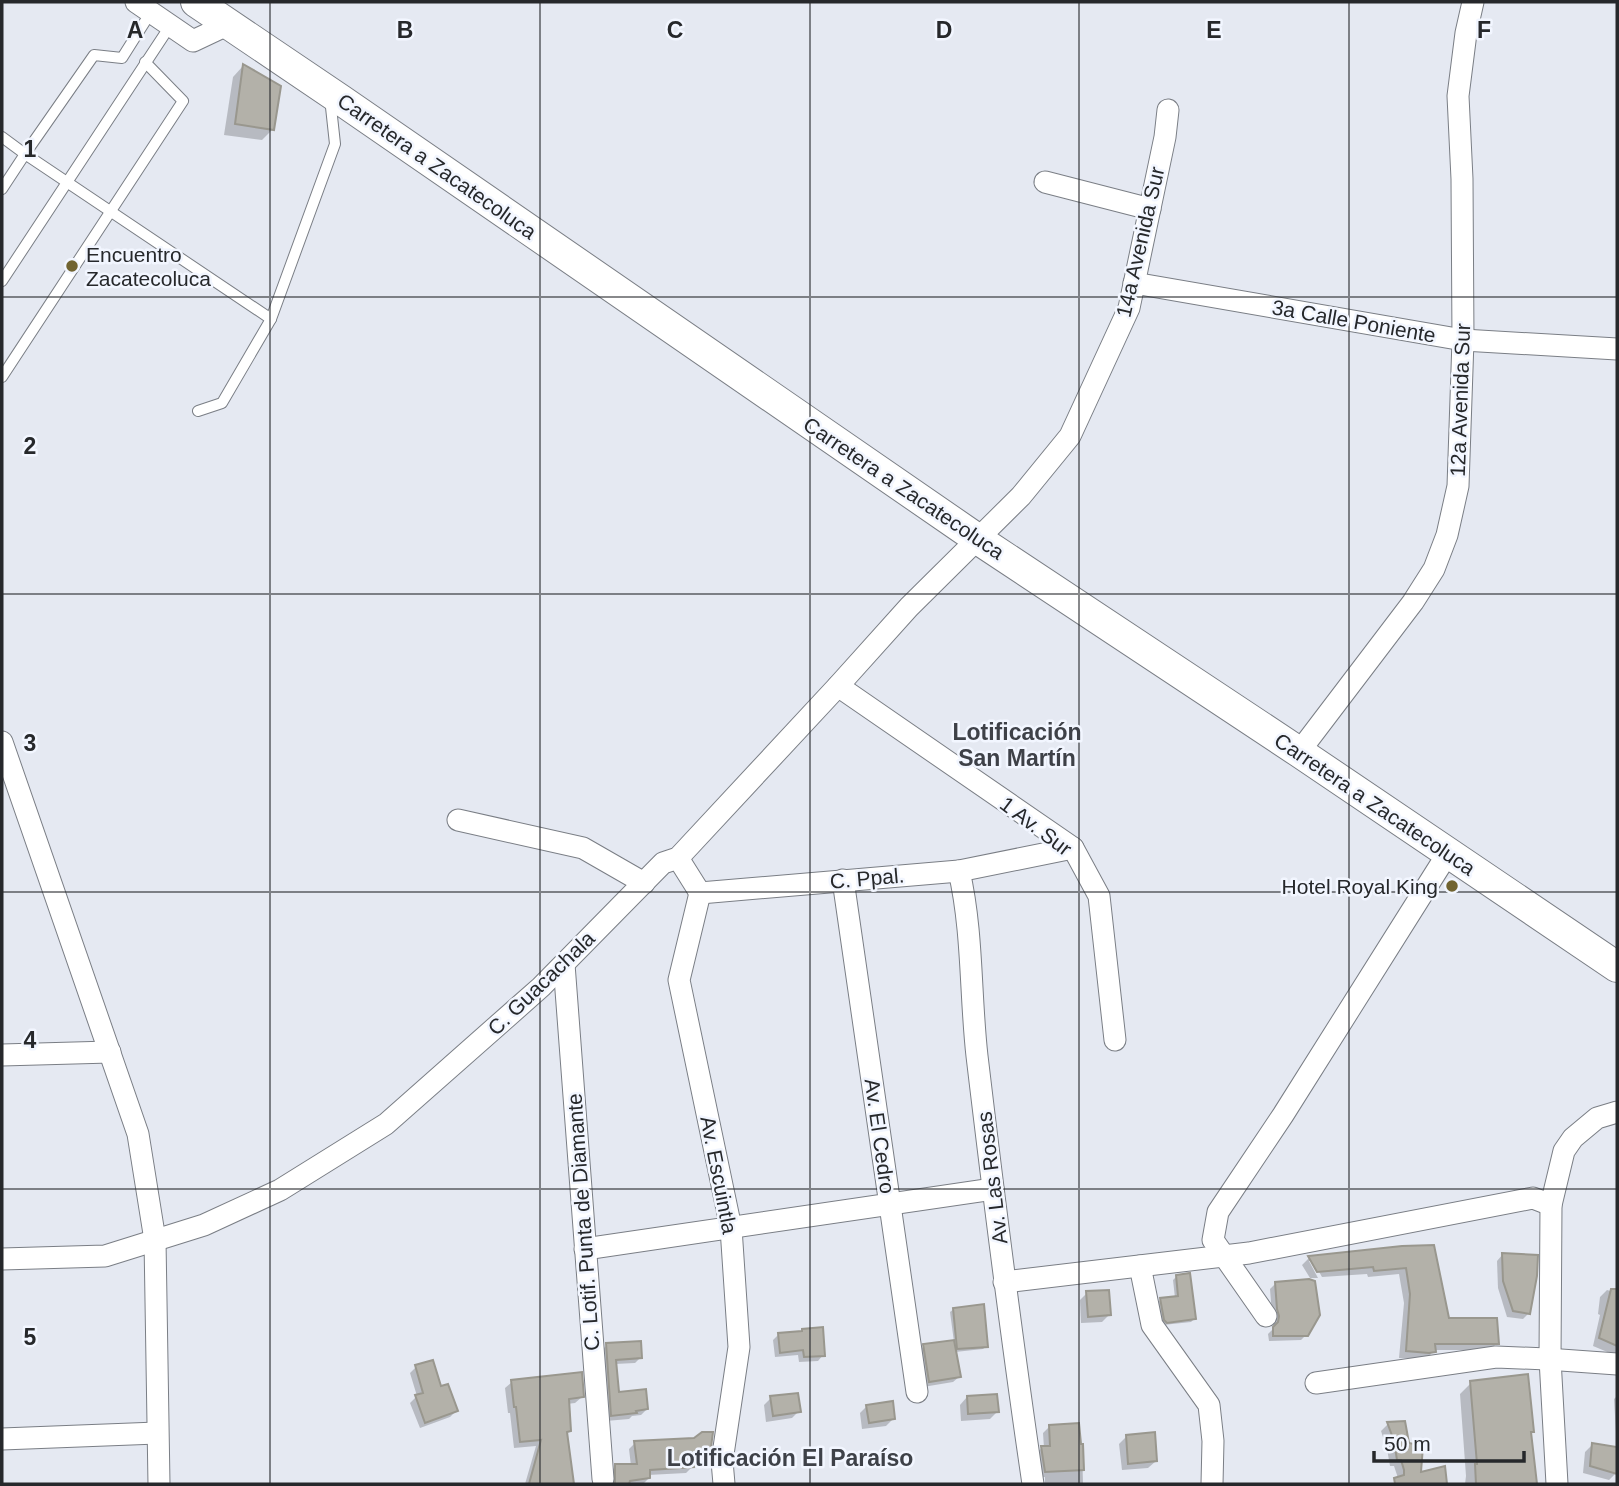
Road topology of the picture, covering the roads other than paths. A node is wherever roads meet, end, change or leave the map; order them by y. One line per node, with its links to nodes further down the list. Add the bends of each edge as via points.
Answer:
1 (196, 2): 4 (main road, Carretera a Zacatecoluca)
2 (1473, 2): 19 (street, 12a Avenida Sur, via 1458,96)
3 (144, 7): 5 (street); 10 (lane, via 122,58 94,55)
4 (229, 24): 5 (street, via 193,41); 7 (main road, Carretera a Zacatecoluca)
5 (170, 26): 6 (lane)
6 (145, 62): 11 (lane); 15 (lane, via 183,101)
7 (330, 92): 18 (lane, via 335,144); 23 (main road, Carretera a Zacatecoluca)
8 (1168, 110): 14 (street, 14a Avenida Sur)
9 (2, 137): 10 (lane)
10 (25, 153): 11 (lane); 13 (lane)
11 (66, 181): 15 (lane); 16 (lane)
12 (1045, 182): 14 (street)
13 (2, 189)
14 (1150, 209): 17 (street, 14a Avenida Sur)
15 (110, 211): 18 (lane); 21 (lane)
16 (2, 281)
17 (1134, 283): 19 (street, 3a Calle Poniente); 23 (street, 14a Avenida Sur, via 1129,308 1070,436)
18 (271, 319): 22 (lane, via 222,404)
19 (1464, 340): 20 (street, 3a Calle Poniente); 26 (street, 12a Avenida Sur, via 1458,486 1434,569)
20 (1617, 349)
21 (2, 377)
22 (198, 411)
23 (979, 540): 24 (street, C. Guacachala, via 909,607); 26 (main road, Carretera a Zacatecoluca)
24 (838, 687): 28 (street, 1 Av. Sur); 30 (street, C. Guacachala)
25 (2, 741): 38 (street)
26 (1299, 752): 29 (main road, Carretera a Zacatecoluca)
27 (458, 820): 33 (street, via 583,848)
28 (1073, 848): 31 (street, C. Ppal.); 37 (street, 1 Av. Sur, via 1099,895)
29 (1448, 853): 36 (main road, Carretera a Zacatecoluca); 47 (street, via 1218,1212 1213,1240)
30 (678, 858): 33 (street, C. Guacachala, via 663,863); 34 (street)
31 (959, 871): 32 (street, C. Ppal.); 41 (street, Av. Las Rosas)
32 (843, 880): 34 (street, C. Ppal.); 42 (street, Av. El Cedro)
33 (644, 883): 35 (street, C. Guacachala)
34 (701, 893): 44 (street, Av. Escuintla, via 679,980)
35 (564, 964): 45 (street, C. Guacachala, via 386,1124 280,1190 204,1225); 46 (street, C. Lotif. Punta de Diamante)
36 (1617, 967)
37 (1115, 1040)
38 (110, 1052): 39 (street); 45 (street, via 138,1134)
39 (2, 1055)
40 (1617, 1112): 43 (street, via 1597,1118 1573,1138 1564,1151)
41 (993, 1189): 42 (street); 50 (street, Av. Las Rosas)
42 (890, 1205): 44 (street); 55 (street, Av. El Cedro)
43 (1551, 1205): 47 (street, via 1533,1198); 52 (street)
44 (731, 1228): 46 (street); 60 (street, Av. Escuintla, via 739,1347 722,1461)
45 (155, 1240): 48 (street, C. Guacachala, via 105,1256); 56 (street)
46 (585, 1249): 58 (street, C. Lotif. Punta de Diamante)
47 (1225, 1256): 49 (street); 51 (street)
48 (2, 1259)
49 (1140, 1266): 50 (street); 62 (street, via 1152,1325 1209,1405)
50 (1004, 1283): 61 (street, Av. Las Rosas)
51 (1266, 1316)
52 (1550, 1359): 53 (street); 54 (street, via 1496,1357); 63 (street)
53 (1617, 1364)
54 (1316, 1383)
55 (917, 1392)
56 (157, 1433): 57 (street); 59 (street)
57 (2, 1439)
58 (603, 1479)
59 (159, 1484)
60 (723, 1484)
61 (1033, 1484)
62 (1212, 1484)
63 (1557, 1484)

